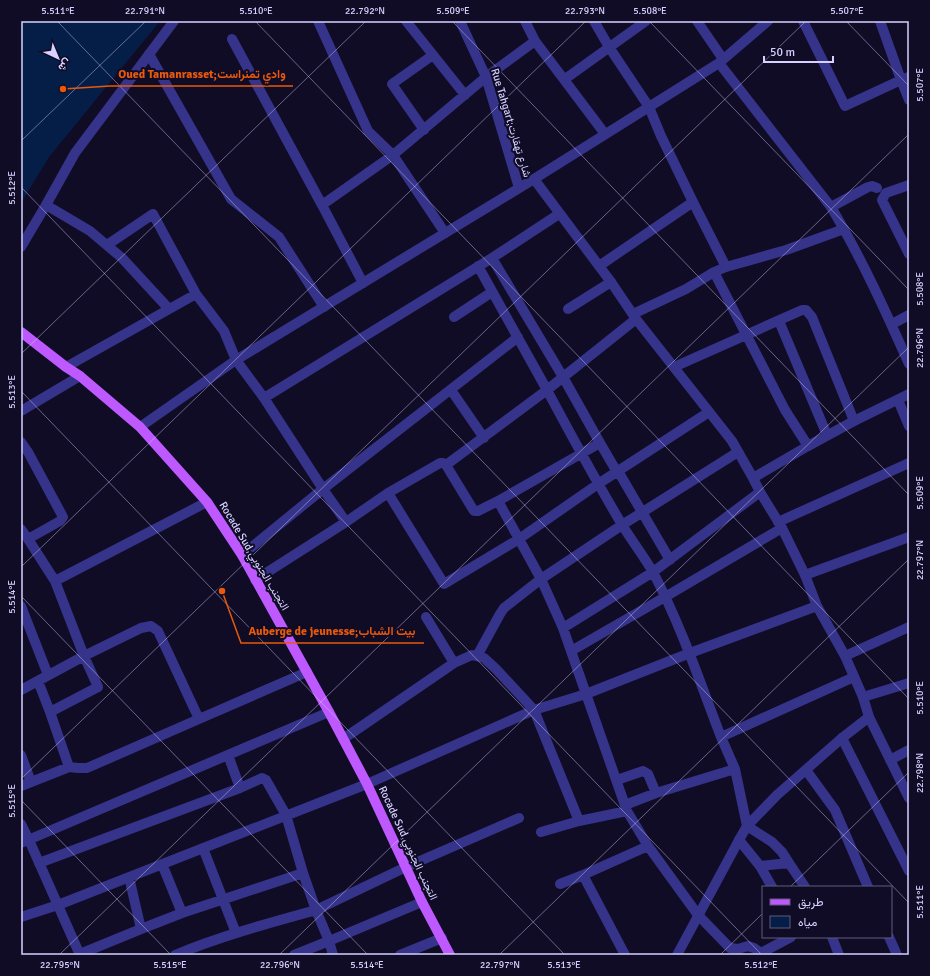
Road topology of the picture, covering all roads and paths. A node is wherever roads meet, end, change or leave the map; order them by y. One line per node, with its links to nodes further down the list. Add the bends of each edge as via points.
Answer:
1 (174, 21): 15 (street)
2 (318, 21): 26 (street, via 368,131)
3 (406, 21): 16 (street)
4 (460, 21): 18 (street, Rue Tahgart;شارع تهقارت)
5 (525, 21): 13 (street)
6 (594, 21): 14 (street)
7 (646, 21): 14 (street)
8 (697, 21): 17 (street)
9 (768, 21): 17 (street)
10 (803, 21): 19 (street, via 845,106)
11 (883, 22): 19 (street)
12 (232, 40): 33 (street)
13 (535, 41): 18 (street); 20 (street)
14 (610, 47): 20 (street); 23 (street)
15 (149, 54): 32 (street, via 75,153); 50 (street, via 231,199 279,237)
16 (433, 55): 21 (street); 24 (street, via 392,84)
17 (721, 61): 23 (street); 34 (street)
18 (486, 78): 21 (street); 29 (street, Rue Tahgart;شارع تهقارت)
19 (905, 78): 22 (street)
20 (565, 79): 25 (street)
21 (465, 95): 24 (street)
22 (909, 100)
23 (649, 107): 25 (street); 31 (street)
24 (424, 130): 26 (street)
25 (605, 134): 27 (street)
26 (393, 155): 33 (street); 37 (street)
27 (534, 179): 29 (street); 35 (street)
28 (909, 185): 40 (street, via 886,193 882,200)
29 (519, 188): 37 (street)
30 (877, 188): 34 (street, via 868,187)
31 (693, 202): 43 (street); 44 (street)
32 (46, 205): 38 (street, via 90,231); 39 (street)
33 (322, 205): 47 (street)
34 (830, 207): 36 (street)
35 (559, 214): 41 (street); 43 (street)
36 (844, 229): 44 (street, via 786,250); 57 (street)
37 (445, 233): 47 (street)
38 (107, 245): 49 (street, via 153,214); 51 (street)
39 (21, 247)
40 (909, 254)
41 (492, 258): 42 (street); 66 (street)
42 (478, 266): 48 (street); 70 (street)
43 (600, 266): 46 (street)
44 (726, 267): 45 (street)
45 (714, 272): 55 (street); 59 (street)
46 (611, 282): 52 (street); 55 (street)
47 (363, 283): 50 (street)
48 (492, 292): 54 (street); 60 (street)
49 (196, 294): 51 (street); 61 (street, via 224,331)
50 (324, 307): 61 (street)
51 (169, 309): 63 (street)
52 (568, 309)
53 (909, 315): 57 (street)
54 (454, 317)
55 (634, 317): 64 (street); 66 (street)
56 (779, 321): 59 (street); 74 (street, via 802,310 806,310 812,317); 77 (street)
57 (892, 324): 62 (street)
58 (21, 332): 63 (main road, Rocade Sud,التجنب الجنوبي)
59 (746, 335): 64 (street); 81 (street, via 785,410)
60 (518, 337): 67 (street); 68 (street)
61 (236, 360): 70 (street); 76 (street)
62 (909, 364)
63 (66, 367): 65 (main road, Rocade Sud,التجنب الجنوبي)
64 (674, 367): 73 (street)
65 (80, 376): 72 (street); 76 (main road, Rocade Sud,التجنب الجنوبي)
66 (563, 377): 68 (street); 80 (street)
67 (451, 390): 78 (street); 90 (street)
68 (547, 390): 78 (street); 84 (street)
69 (909, 394): 71 (street)
70 (264, 398): 90 (street)
71 (898, 400): 74 (street); 75 (street)
72 (21, 411)
73 (709, 412): 82 (street); 87 (street)
74 (854, 421): 77 (street)
75 (909, 426)
76 (140, 427): 94 (main road, Rocade Sud,التجنب الجنوبي)
77 (827, 436): 81 (street)
78 (484, 438): 86 (street)
79 (21, 442): 83 (street)
80 (600, 443): 84 (street); 87 (street)
81 (808, 446): 88 (street)
82 (738, 452): 88 (street); 95 (street)
83 (24, 454): 102 (street, via 62,516 60,521)
84 (582, 454): 89 (street); 93 (street)
85 (909, 463): 98 (street)
86 (446, 466): 92 (street, via 440,463); 93 (street, via 474,511 478,512)
87 (617, 472): 89 (street); 95 (street)
88 (753, 478): 91 (street)
89 (598, 484): 97 (street); 101 (street)
90 (323, 489): 96 (street); 103 (street)
91 (760, 492): 98 (street); 104 (street)
92 (388, 493): 96 (street); 101 (street, via 444,584)
93 (498, 501): 101 (street)
94 (207, 502): 103 (main road, Rocade Sud,التجنب الجنوبي); 109 (street)
95 (643, 513): 97 (street); 104 (street)
96 (346, 522): 108 (street)
97 (622, 525): 105 (street); 107 (street)
98 (780, 525): 106 (street); 110 (street)
99 (21, 529): 102 (street)
100 (909, 537): 106 (street)
101 (519, 538): 107 (street)
102 (28, 540): 109 (street)
103 (242, 555): 108 (main road, Rocade Sud,التجنب الجنوبي)
104 (670, 560): 105 (street)
105 (653, 572): 110 (street); 115 (street)
106 (805, 575): 112 (street)
107 (542, 579): 115 (street); 119 (street, via 504,608)
108 (256, 580): 122 (main road, Rocade Sud,التجنب الجنوبي)
109 (55, 581): 118 (street)
110 (665, 597): 116 (street); 117 (street)
111 (21, 606): 123 (street)
112 (817, 606): 117 (street); 120 (street)
113 (426, 617): 121 (street)
114 (909, 627): 120 (street)
115 (563, 628): 116 (street)
116 (571, 650): 128 (street)
117 (690, 653): 128 (street); 135 (street)
118 (84, 656): 123 (street); 131 (street, via 98,687); 134 (street, via 141,628 151,626 158,631)
119 (477, 656): 121 (street, via 472,655); 130 (street, via 484,658 496,669)
120 (845, 656): 124 (street)
121 (454, 663): 137 (street)
122 (307, 672): 132 (main road, Rocade Sud,التجنب الجنوبي); 134 (street)
123 (48, 675): 125 (street)
124 (854, 677): 129 (street); 135 (street)
125 (38, 681): 127 (street); 131 (street)
126 (909, 683): 129 (street)
127 (21, 690)
128 (586, 694): 130 (street); 145 (street)
129 (862, 697): 133 (street)
130 (534, 710): 147 (street); 155 (street)
131 (50, 712): 142 (street)
132 (329, 712): 137 (main road, Rocade Sud,التجنب الجنوبي); 140 (street)
133 (868, 717): 136 (street); 141 (street)
134 (199, 719): 142 (street, via 87,768)
135 (721, 737): 143 (street)
136 (842, 738): 144 (street); 168 (street)
137 (343, 739): 147 (main road, Rocade Sud,التجنب الجنوبي)
138 (909, 750): 141 (street)
139 (21, 755): 146 (street)
140 (228, 755): 149 (street); 160 (street)
141 (890, 760): 151 (street)
142 (69, 767): 146 (street)
143 (735, 769): 150 (street); 157 (street)
144 (806, 770): 157 (street); 175 (street, via 835,810)
145 (617, 780): 150 (street, via 643,772 648,774); 152 (street)
146 (31, 782): 148 (street)
147 (367, 784): 153 (street); 167 (main road, Rocade Sud,التجنب الجنوبي)
148 (21, 786)
149 (240, 788): 153 (street, via 262,778 266,780); 163 (street)
150 (656, 793): 152 (street)
151 (909, 798)
152 (626, 808): 155 (street); 161 (street)
153 (286, 815): 162 (street); 169 (street)
154 (519, 818): 167 (street)
155 (579, 821): 158 (street)
156 (21, 824): 160 (street)
157 (747, 826): 159 (street); 164 (street, via 772,842)
158 (541, 832)
159 (739, 840): 166 (street); 181 (street)
160 (25, 842): 163 (street)
161 (648, 846): 170 (street); 181 (street)
162 (203, 848): 165 (street); 176 (street)
163 (39, 863): 178 (street)
164 (789, 863): 166 (street); 174 (street)
165 (162, 864): 171 (street); 180 (street)
166 (760, 866): 173 (street)
167 (406, 868): 177 (main road, Rocade Sud,التجنب الجنوبي); 179 (street)
168 (909, 871)
169 (303, 873): 176 (street); 179 (street)
170 (584, 875): 172 (street); 198 (street)
171 (129, 878): 178 (street); 183 (street)
172 (560, 884)
173 (771, 886)
174 (804, 886)
175 (868, 886)
176 (222, 899): 180 (street); 184 (street)
177 (422, 902): 185 (main road, Rocade Sud,التجنب الجنوبي); 189 (street)
178 (58, 905): 182 (street); 191 (street)
179 (316, 910): 184 (street); 189 (street)
180 (182, 913): 183 (street)
181 (698, 915): 192 (street, via 730,948 748,946); 199 (street)
182 (21, 917)
183 (141, 929): 191 (street)
184 (236, 933): 190 (street)
185 (442, 938): 196 (street); 197 (main road, Rocade Sud,التجنب الجنوبي)
186 (789, 938): 192 (street)
187 (832, 938): 200 (street)
188 (889, 938): 201 (street)
189 (329, 941): 194 (street); 195 (street)
190 (190, 952): 193 (street)
191 (80, 954)
192 (761, 954)
193 (175, 955)
194 (294, 955)
195 (333, 955)
196 (400, 955)
197 (450, 955)
198 (625, 955)
199 (677, 955)
200 (839, 955)
201 (897, 955)

